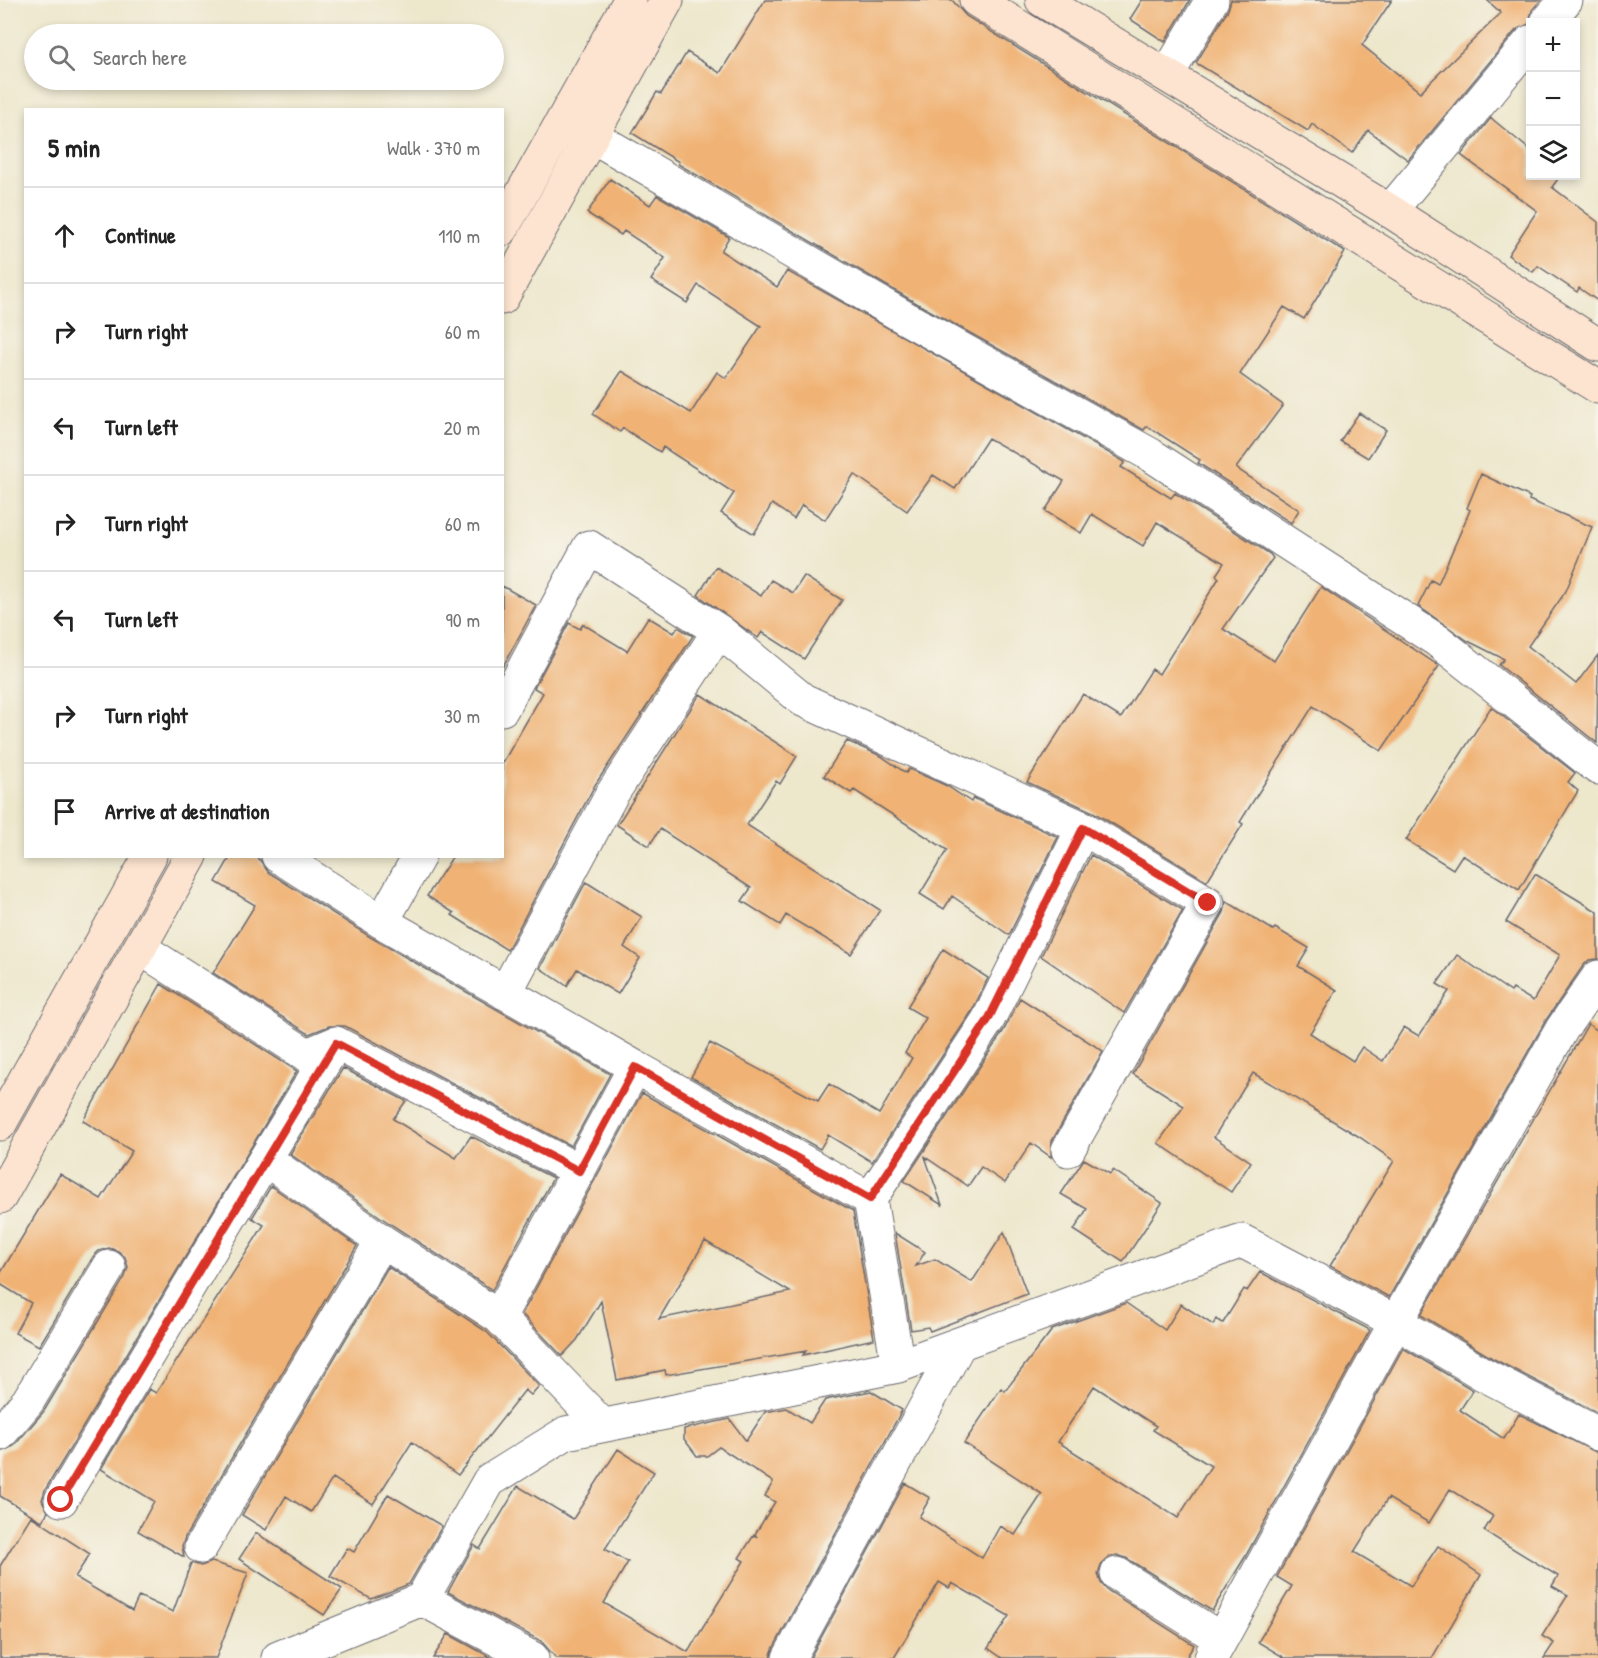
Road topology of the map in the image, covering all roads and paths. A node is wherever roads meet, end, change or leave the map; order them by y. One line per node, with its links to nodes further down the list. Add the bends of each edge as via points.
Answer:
1 (630, 0): 12 (main road)
2 (667, 0): 10 (main road)
3 (976, 0): 15 (main road)
4 (1212, 0): 9 (street)
5 (1566, 0): 7 (street)
6 (1049, 2): 9 (main road)
7 (1550, 18)
8 (1526, 47): 11 (street)
9 (1167, 75): 11 (main road)
10 (592, 136): 13 (main road); 18 (street, via 1151,455 1438,641)
11 (1390, 211): 14 (main road)
12 (504, 225)
13 (504, 294)
14 (1598, 345)
15 (1598, 387)
16 (719, 631): 17 (street, via 589,547); 19 (street, via 803,700); 27 (street, via 612,794)
17 (504, 705)
18 (1598, 768)
19 (1083, 828): 31 (street, via 1208,903); 35 (street, via 988,1020)
20 (149, 858): 30 (main road)
21 (191, 858): 25 (main road)
22 (281, 858): 24 (street)
23 (418, 858): 24 (street)
24 (382, 922): 27 (street)
25 (140, 948): 28 (street, via 308,1055); 34 (main road)
26 (1598, 977): 39 (street, via 1562,1029)
27 (504, 993): 29 (street)
28 (336, 1043): 32 (street); 33 (street)
29 (635, 1067): 33 (street); 35 (street)
30 (0, 1124)
31 (1068, 1150)
32 (265, 1159): 36 (street); 45 (street)
33 (579, 1171): 38 (street)
34 (0, 1197)
35 (870, 1199): 41 (street)
36 (382, 1241): 38 (street); 46 (street)
37 (109, 1267): 43 (street, via 28,1401)
38 (499, 1317): 42 (street)
39 (1396, 1322): 40 (street, via 1242,1241); 44 (street, via 1483,1374); 52 (street)
40 (959, 1345): 41 (street); 51 (street)
41 (898, 1366): 42 (street)
42 (602, 1425): 48 (street, via 566,1433 489,1481)
43 (0, 1434)
44 (1598, 1434)
45 (61, 1500)
46 (201, 1547)
47 (1117, 1574): 52 (street, via 1216,1636)
48 (422, 1599): 49 (street); 50 (street)
49 (278, 1658)
50 (532, 1658)
51 (789, 1658)
52 (1212, 1658)

